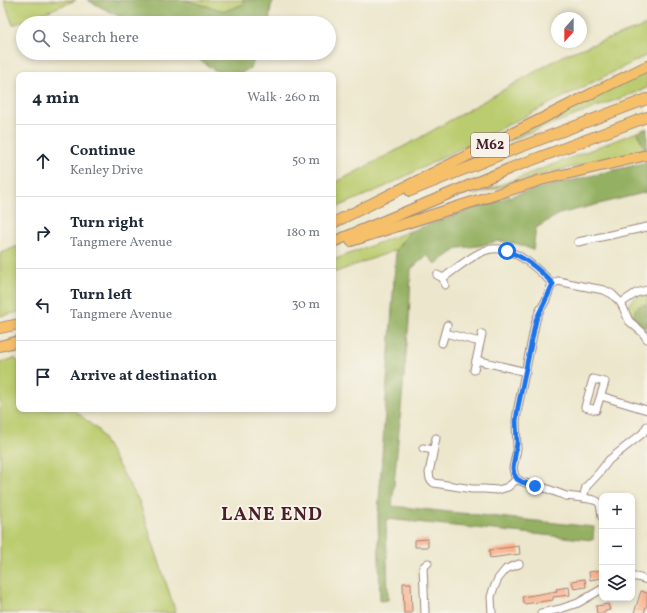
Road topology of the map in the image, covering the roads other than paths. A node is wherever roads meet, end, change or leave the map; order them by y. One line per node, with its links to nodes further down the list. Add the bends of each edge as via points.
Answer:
1 (647, 66): 5 (highway, M62)
2 (647, 99): 6 (highway, M62, via 507,152)
3 (647, 117): 8 (highway, M62, via 511,168)
4 (647, 155): 10 (highway, via 541,180)
5 (336, 222)
6 (336, 223)
7 (647, 227): 9 (street)
8 (336, 241)
9 (578, 242)
10 (336, 246)
11 (442, 279): 12 (street, via 470,258 485,251 496,250 518,255)
12 (553, 284): 14 (street, via 561,281 604,290); 27 (street, via 536,320)
13 (647, 290): 14 (street, via 636,293)
14 (621, 303): 20 (street, via 629,321)
15 (16, 325): 17 (highway)
16 (447, 325): 18 (street)
17 (0, 328)
18 (445, 333): 22 (street); 23 (street)
19 (482, 334): 22 (street)
20 (647, 339)
21 (16, 342): 24 (highway)
22 (480, 342): 25 (street)
23 (442, 343)
24 (0, 346)
25 (476, 360): 26 (street); 27 (street)
26 (474, 370)
27 (526, 372): 34 (street, via 516,421 517,443 513,468)
28 (600, 396): 29 (street)
29 (647, 410)
30 (647, 426): 35 (street, via 643,433 609,460 586,486)
31 (436, 438): 33 (street)
32 (423, 448): 33 (street)
33 (433, 450): 34 (street, via 429,475 434,483 498,490 508,487)
34 (517, 479): 35 (street, via 566,496)
35 (583, 498): 36 (street)
36 (599, 502)
37 (428, 563): 42 (street, via 423,567)
38 (519, 564): 43 (street, via 506,569 496,584 491,597)
39 (635, 577): 40 (street)
40 (647, 580)
41 (599, 591): 44 (street, via 578,603)
42 (425, 613)
43 (492, 613)
44 (541, 613)

